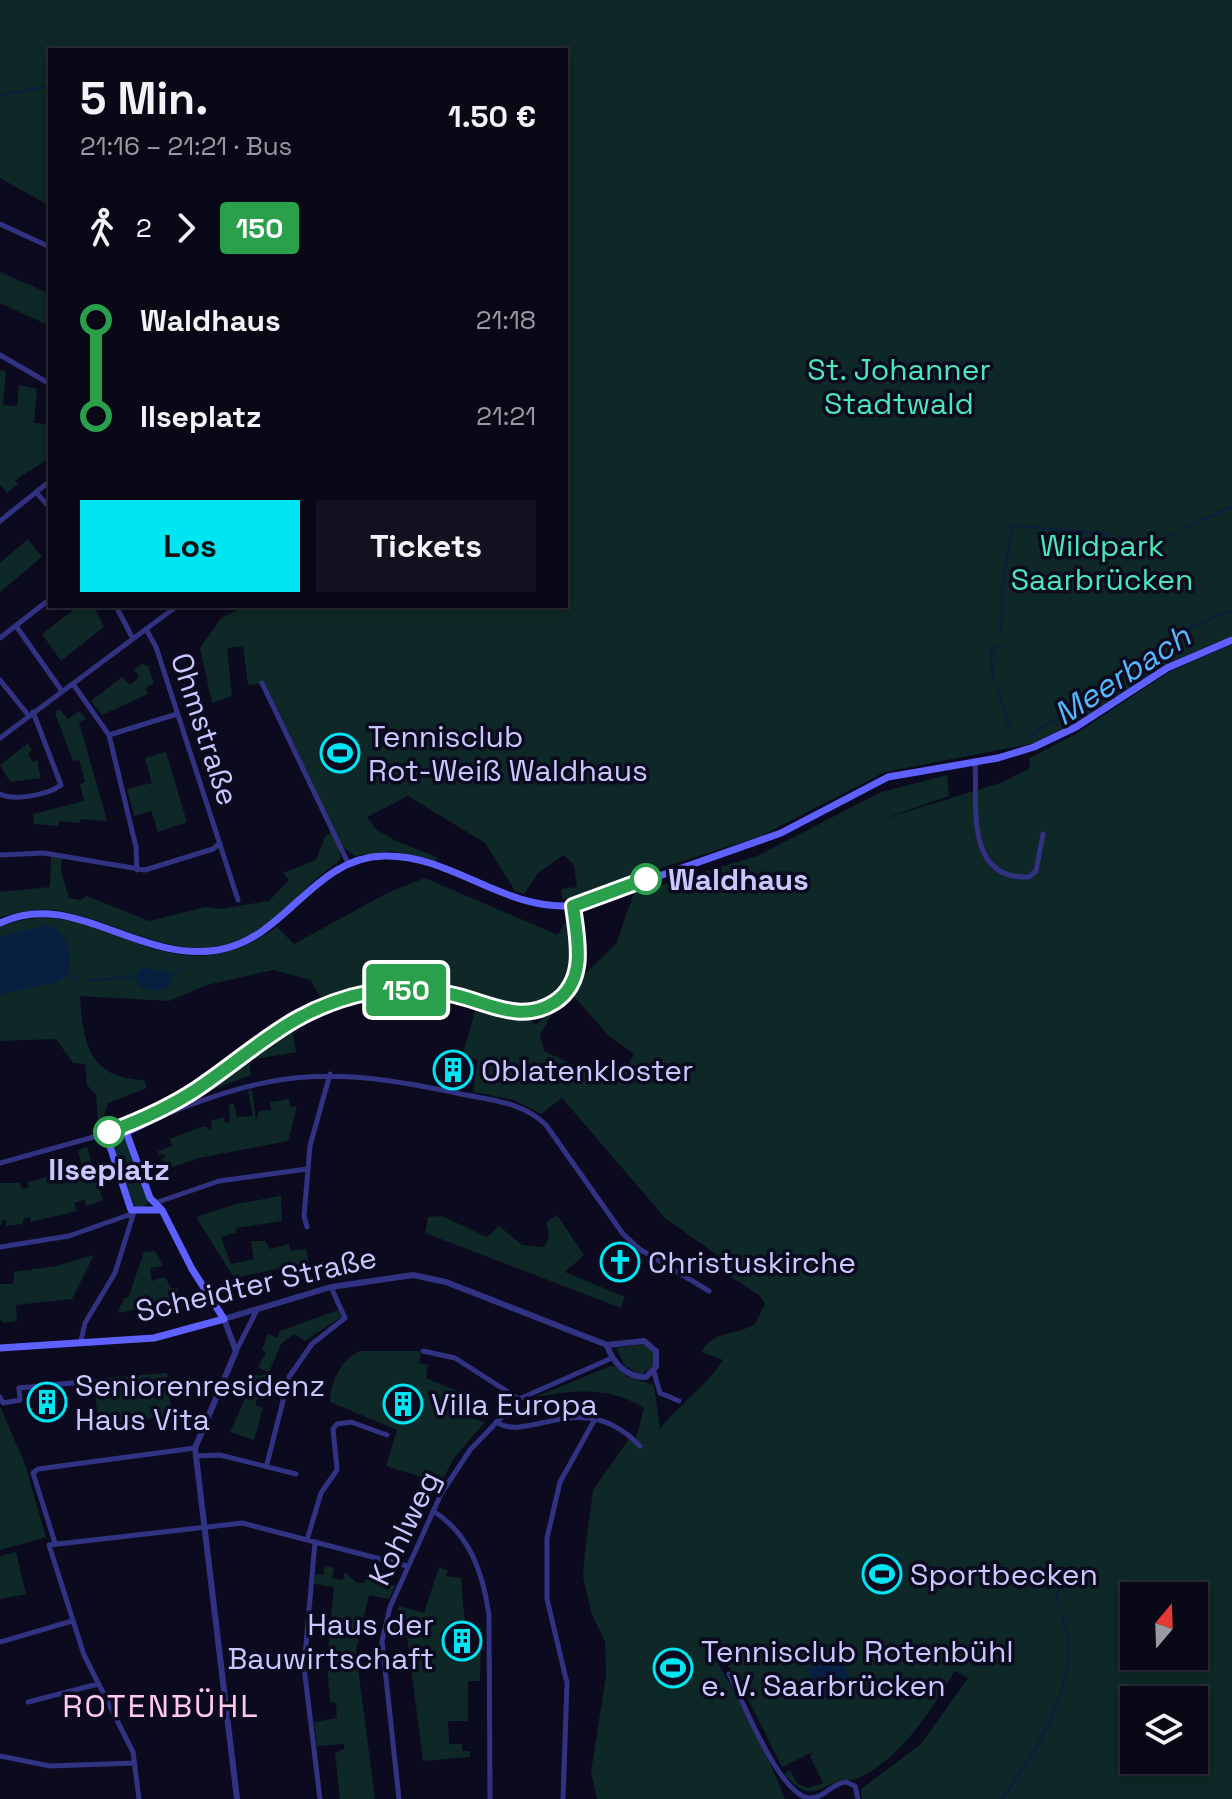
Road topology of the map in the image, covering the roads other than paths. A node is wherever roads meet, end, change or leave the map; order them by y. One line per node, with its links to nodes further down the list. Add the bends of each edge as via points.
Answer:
1 (0, 224): 2 (street)
2 (48, 246)
3 (0, 355): 4 (street)
4 (48, 383)
5 (48, 483): 6 (street)
6 (36, 492): 7 (street); 8 (street)
7 (48, 506)
8 (0, 521)
9 (48, 601): 12 (street)
10 (117, 608): 15 (street)
11 (174, 608): 13 (street)
12 (16, 626): 14 (street); 20 (street)
13 (146, 629): 15 (street); 21 (street, Ohmstraße)
14 (0, 638)
15 (133, 639): 19 (street)
16 (1232, 640): 25 (main road, via 1147,679 1049,741)
17 (0, 680): 22 (street)
18 (262, 683): 30 (street)
19 (73, 684): 20 (street); 23 (street)
20 (62, 691): 22 (street)
21 (177, 713): 23 (street); 28 (street, Ohmstraße)
22 (31, 714): 24 (street); 26 (street, via 61,785 25,795)
23 (109, 735): 31 (street)
24 (0, 738)
25 (975, 761): 27 (street, via 976,834 991,861 1010,875 1033,875); 33 (main road, via 878,780 763,841)
26 (0, 794)
27 (1043, 834)
28 (220, 843): 31 (street); 32 (street, Ohmstraße)
29 (0, 855): 31 (street, via 44,853)
30 (348, 863): 33 (main road, via 375,856 404,857 525,901); 34 (main road, via 263,932 222,950 167,951 59,914 27,914)
31 (137, 870)
32 (238, 900)
33 (573, 906): 36 (main road, via 576,973 559,998 542,1009 520,1013 431,991 370,992 290,1020)
34 (0, 923)
35 (330, 1074): 37 (street, via 276,1079); 42 (street); 48 (street, via 418,1085 533,1114 623,1234)
36 (183, 1098): 37 (street); 38 (main road); 39 (main road)
37 (191, 1103): 38 (street)
38 (159, 1115): 39 (main road)
39 (126, 1129): 40 (main road); 43 (main road)
40 (109, 1132): 41 (street); 44 (main road)
41 (0, 1163)
42 (307, 1169): 43 (street, via 219,1181); 45 (street)
43 (153, 1205): 44 (main road); 50 (main road, via 162,1210)
44 (134, 1212): 46 (street, via 69,1236); 51 (street, via 115,1273 85,1323)
45 (307, 1227)
46 (0, 1247)
47 (331, 1287): 49 (street, Scheidter Straße); 52 (street, Scheidter Straße, via 397,1276 431,1278); 67 (street, via 345,1318 312,1344 289,1377)
48 (709, 1291)
49 (257, 1310): 50 (street, Scheidter Straße); 54 (street)
50 (224, 1319): 51 (main road, Scheidter Straße, via 154,1338); 54 (street)
51 (81, 1341): 53 (main road, Scheidter Straße)
52 (607, 1345): 56 (street); 57 (street, Scheidter Straße, via 649,1343 658,1356)
53 (0, 1348)
54 (236, 1351): 66 (street)
55 (423, 1351): 60 (street, via 455,1358)
56 (612, 1358): 57 (street, via 633,1376); 60 (street, Kohlweg)
57 (654, 1372): 61 (street, via 660,1393)
58 (93, 1381): 59 (street, via 19,1388 20,1400 3,1403)
59 (0, 1397)
60 (519, 1399): 63 (street, Kohlweg)
61 (679, 1401)
62 (595, 1419): 63 (street, via 578,1416 510,1427); 65 (street, via 622,1430); 86 (street, via 560,1482 547,1538 545,1588 567,1683)
63 (496, 1422): 69 (street, Kohlweg, via 462,1461)
64 (387, 1435): 71 (street, via 351,1422 333,1429 338,1466 321,1493)
65 (640, 1446)
66 (196, 1452): 67 (street); 70 (street); 72 (street, via 38,1469 33,1473)
67 (267, 1464): 68 (street)
68 (296, 1474)
69 (433, 1511): 73 (street, Kohlweg); 85 (street, via 460,1534 485,1589)
70 (204, 1526): 71 (street, via 242,1523); 72 (street); 82 (street)
71 (311, 1541): 73 (street); 83 (street, via 304,1667)
72 (52, 1544): 74 (street)
73 (407, 1566): 84 (street, Kohlweg, via 382,1641)
74 (72, 1621): 75 (street); 77 (street)
75 (0, 1642)
76 (729, 1674): 87 (street, via 792,1789 819,1798 843,1782 855,1786)
77 (98, 1684): 78 (street); 80 (street, via 125,1732)
78 (28, 1702)
79 (0, 1756): 80 (street, via 50,1766)
80 (135, 1763): 81 (street)
81 (139, 1799)
82 (237, 1799)
83 (320, 1799)
84 (399, 1799)
85 (490, 1799)
86 (563, 1799)
87 (858, 1799)

